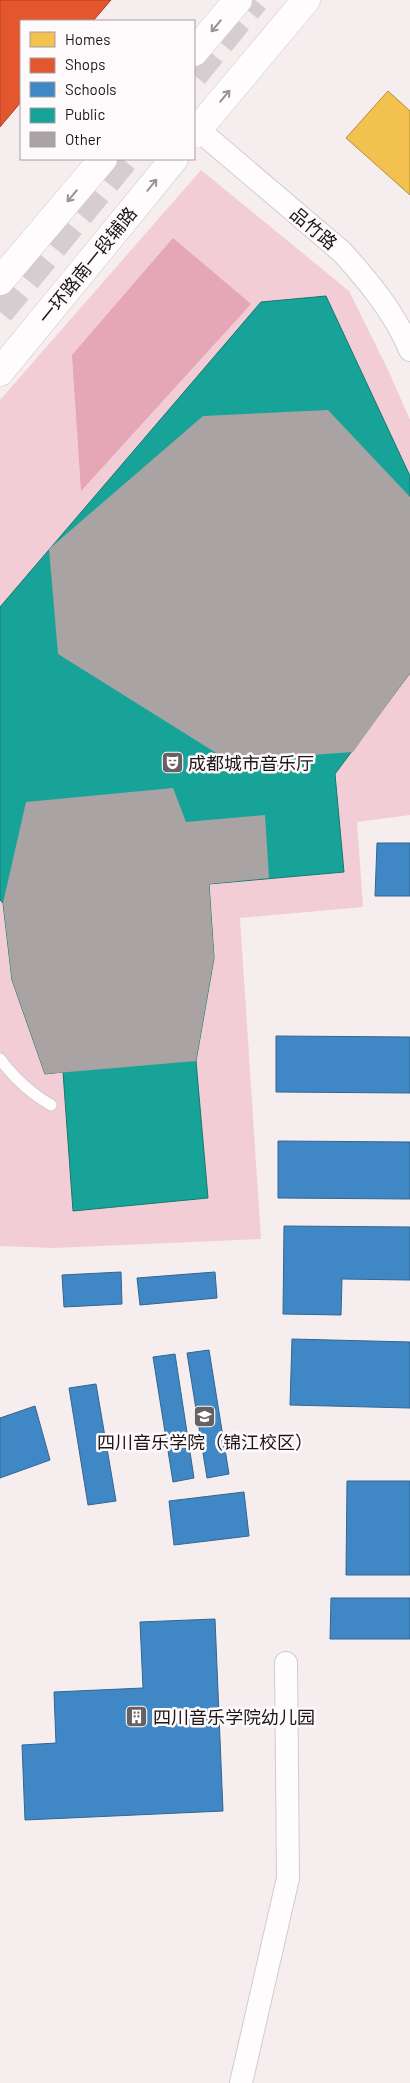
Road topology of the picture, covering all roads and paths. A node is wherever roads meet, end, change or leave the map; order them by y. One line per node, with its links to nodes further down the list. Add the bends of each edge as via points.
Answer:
1 (238, 0): 3 (main road, one-way to 3)
2 (306, 0): 4 (main road, one-way to 2)
3 (195, 51)
4 (195, 130): 8 (street, 品竹路, via 342,252 385,305)
5 (102, 160): 7 (main road, one-way to 7)
6 (173, 160): 9 (main road, 一环路南一段辅路, one-way to 6)
7 (0, 281)
8 (410, 350)
9 (0, 372)
10 (0, 1059): 11 (lane, via 15,1079)
11 (51, 1106)
12 (286, 1663): 13 (street, via 288,1878)
13 (242, 2083)

